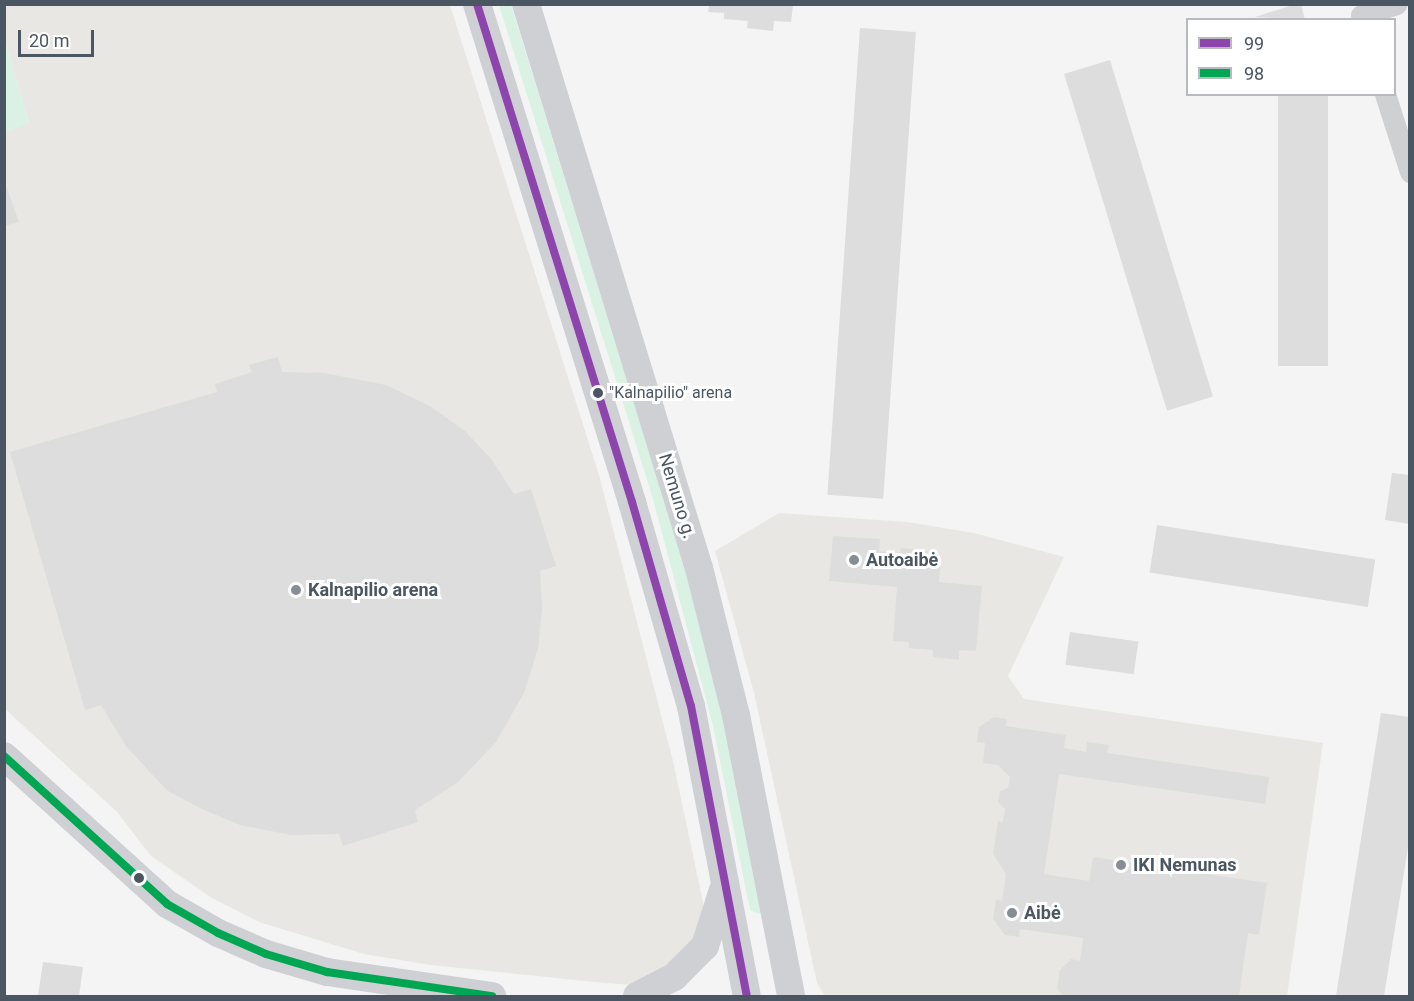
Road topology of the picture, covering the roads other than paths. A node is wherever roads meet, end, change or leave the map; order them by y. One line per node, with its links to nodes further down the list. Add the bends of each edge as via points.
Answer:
1 (477, 4): 8 (main road, via 656,582 691,706)
2 (526, 4): 13 (main road, Nemuno g., via 699,568 736,715)
3 (1396, 4): 4 (street)
4 (1360, 13)
5 (1386, 96): 6 (street)
6 (1410, 172)
7 (4, 756): 9 (main road, via 91,839 177,910 266,954)
8 (725, 880): 11 (main road, via 705,946 674,977); 12 (main road)
9 (400, 991): 10 (main road)
10 (492, 996)
11 (637, 996)
12 (747, 996)
13 (791, 996)

